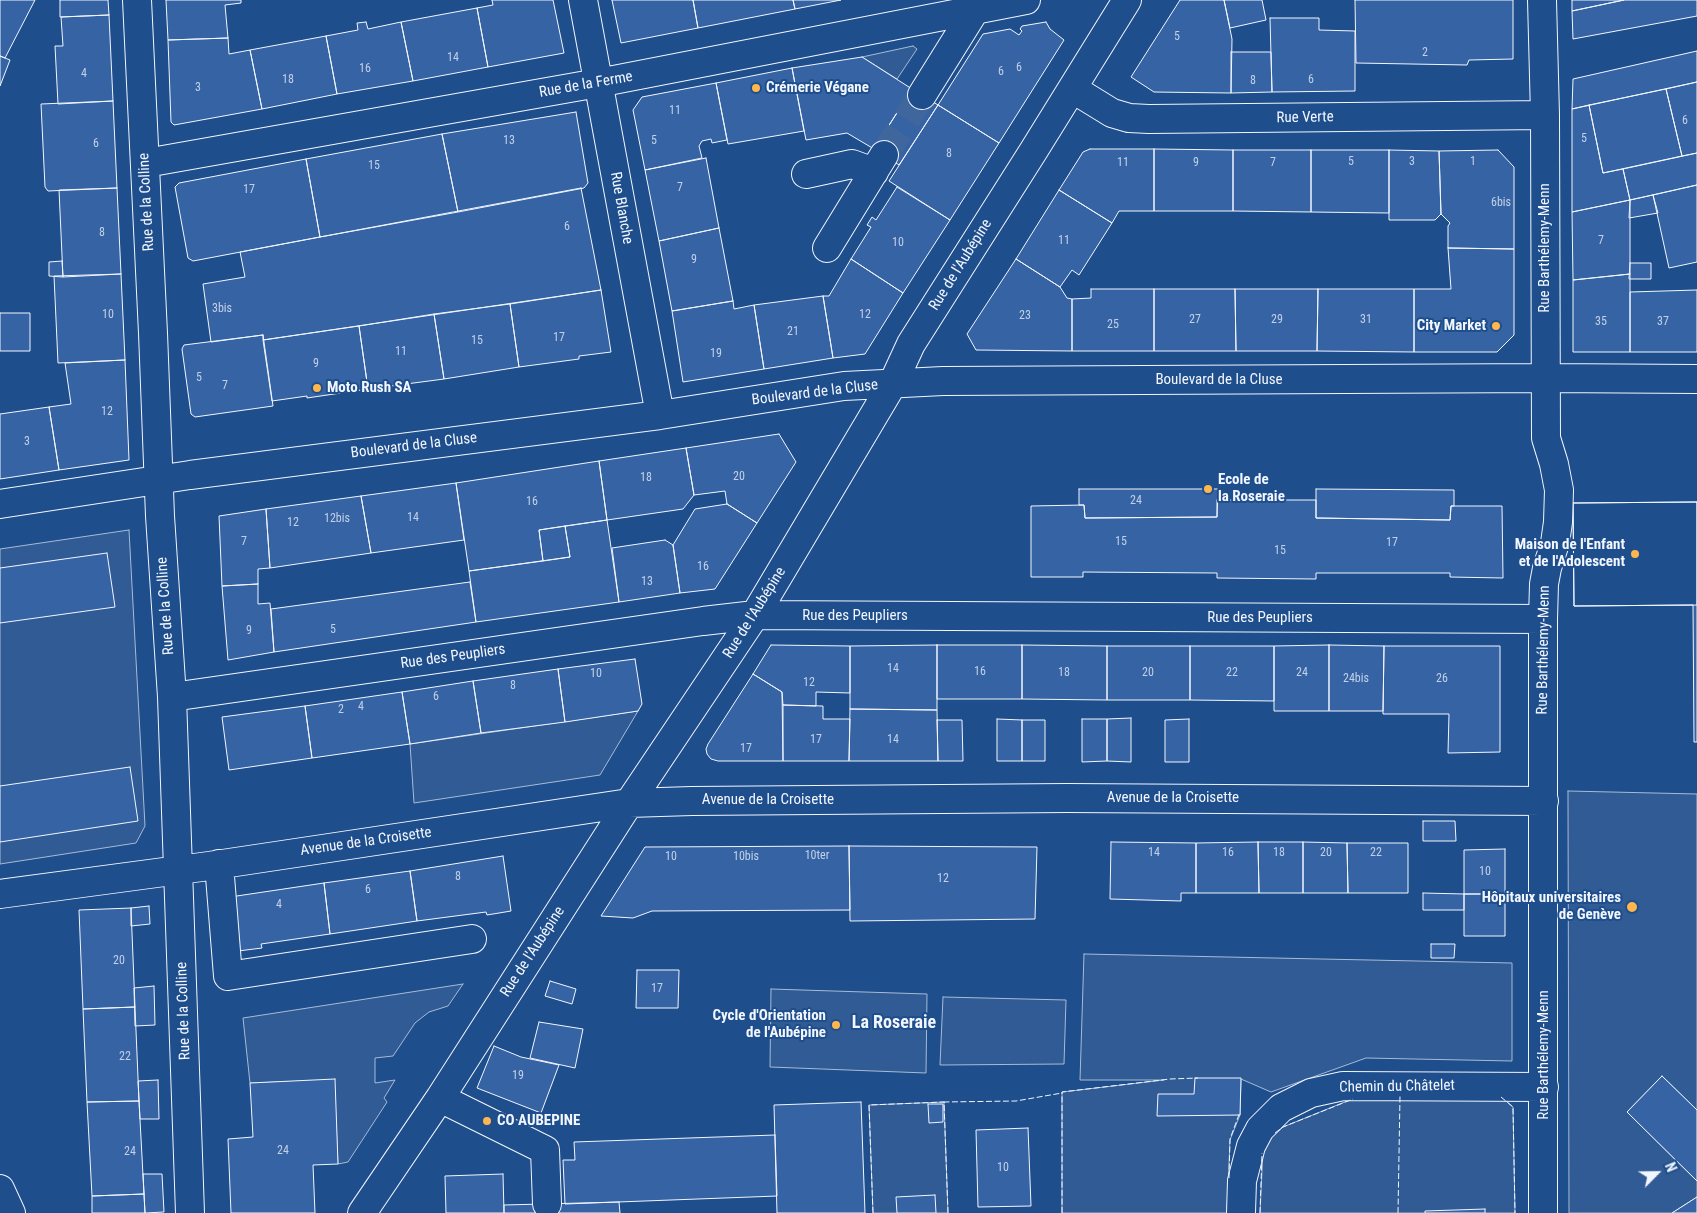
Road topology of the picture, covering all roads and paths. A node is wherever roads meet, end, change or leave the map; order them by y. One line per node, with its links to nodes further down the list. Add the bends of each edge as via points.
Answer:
1 (137, 0): 11 (street, Rue de la Colline)
2 (583, 0): 7 (street, Rue Blanche)
3 (1026, 0): 6 (street, Rue de la Ferme)
4 (1127, 0): 8 (street, Rue de l'Aubépine)
5 (1542, 0): 10 (street, Rue Barthélemy-Menn)
6 (974, 10): 7 (street, Rue de la Ferme); 9 (street)
7 (598, 83): 11 (street, Rue de la Ferme); 17 (street, Rue Blanche)
8 (1073, 88): 10 (street, Rue Verte, via 1112,112 1129,118); 16 (street, Rue de l'Aubépine, via 911,344)
9 (922, 95)
10 (1545, 115): 14 (street, Rue Barthélemy-Menn)
11 (146, 163): 18 (street, Rue de la Colline)
12 (806, 174): 13 (street, via 852,164 879,164)
13 (827, 248)
14 (1546, 378): 15 (street, Boulevard de la Cluse); 16 (street, Boulevard de la Cluse); 21 (street, Rue Barthélemy-Menn, via 1546,438 1559,498 1555,543 1544,584)
15 (1697, 379)
16 (893, 383): 17 (street, Boulevard de la Cluse, via 844,386); 20 (street, Rue de l'Aubépine)
17 (660, 415): 18 (street, Boulevard de la Cluse)
18 (159, 479): 19 (street, Boulevard de la Cluse); 22 (street, Rue de la Colline)
19 (0, 504)
20 (755, 615): 21 (street, Rue des Peupliers); 22 (street, Rue des Peupliers); 24 (street, Rue de l'Aubépine)
21 (1543, 619): 23 (street, Rue Barthélemy-Menn)
22 (172, 697): 26 (street, Rue de la Colline)
23 (1544, 801): 24 (street, Avenue de la Croisette, via 1058,798); 29 (street, Rue Barthélemy-Menn)
24 (629, 803): 25 (street, Avenue de la Croisette); 30 (street, Rue de l'Aubépine)
25 (219, 864): 26 (street, Avenue de la Croisette); 28 (street, via 228,976)
26 (179, 870): 27 (street, Avenue de la Croisette); 34 (street, Rue de la Colline)
27 (0, 894)
28 (472, 939)
29 (1544, 1086): 36 (street, Chemin du Châtelet, via 1343,1086 1311,1093 1281,1108 1260,1129 1251,1146 1242,1181); 37 (street, Rue Barthélemy-Menn)
30 (440, 1098): 32 (street, via 545,1150); 35 (street, Rue de l'Aubépine)
31 (0, 1189): 33 (street)
32 (547, 1204)
33 (11, 1213)
34 (190, 1213)
35 (362, 1213)
36 (1241, 1213)
37 (1543, 1213)

